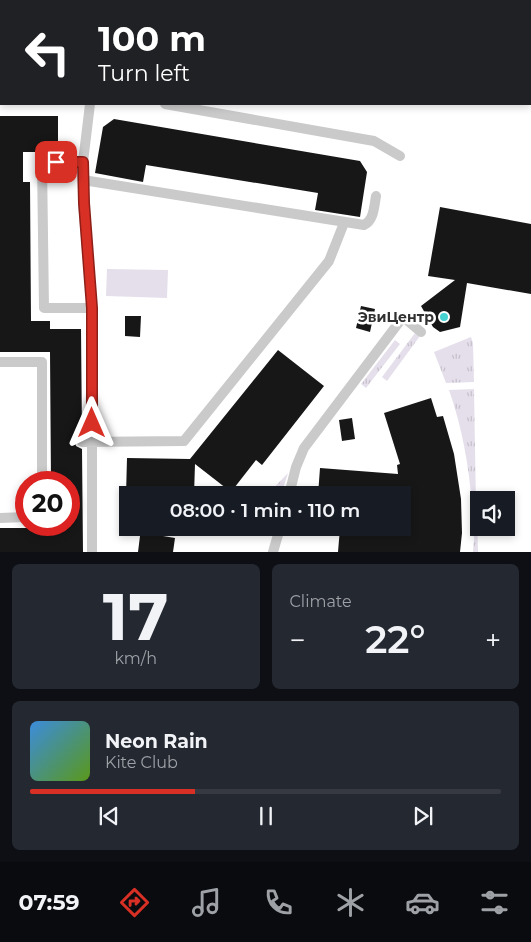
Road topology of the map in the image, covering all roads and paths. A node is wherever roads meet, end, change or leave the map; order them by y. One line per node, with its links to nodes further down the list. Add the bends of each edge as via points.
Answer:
1 (90, 105): 4 (lane)
2 (170, 105): 3 (lane, via 374,141)
3 (400, 156)
4 (83, 162): 5 (lane); 8 (lane, via 42,162 44,308)
5 (83, 180): 7 (lane); 8 (lane)
6 (376, 196): 7 (lane, via 368,223)
7 (344, 223): 11 (lane, via 329,261 184,441)
8 (92, 308): 11 (lane)
9 (420, 332): 13 (lane, via 403,317 304,448)
10 (0, 362): 12 (lane, via 42,362 46,442)
11 (87, 442): 17 (lane)
12 (43, 471)
13 (291, 486)
14 (0, 518): 15 (lane)
15 (15, 518)
16 (278, 536): 18 (lane)
17 (92, 552)
18 (273, 552)

